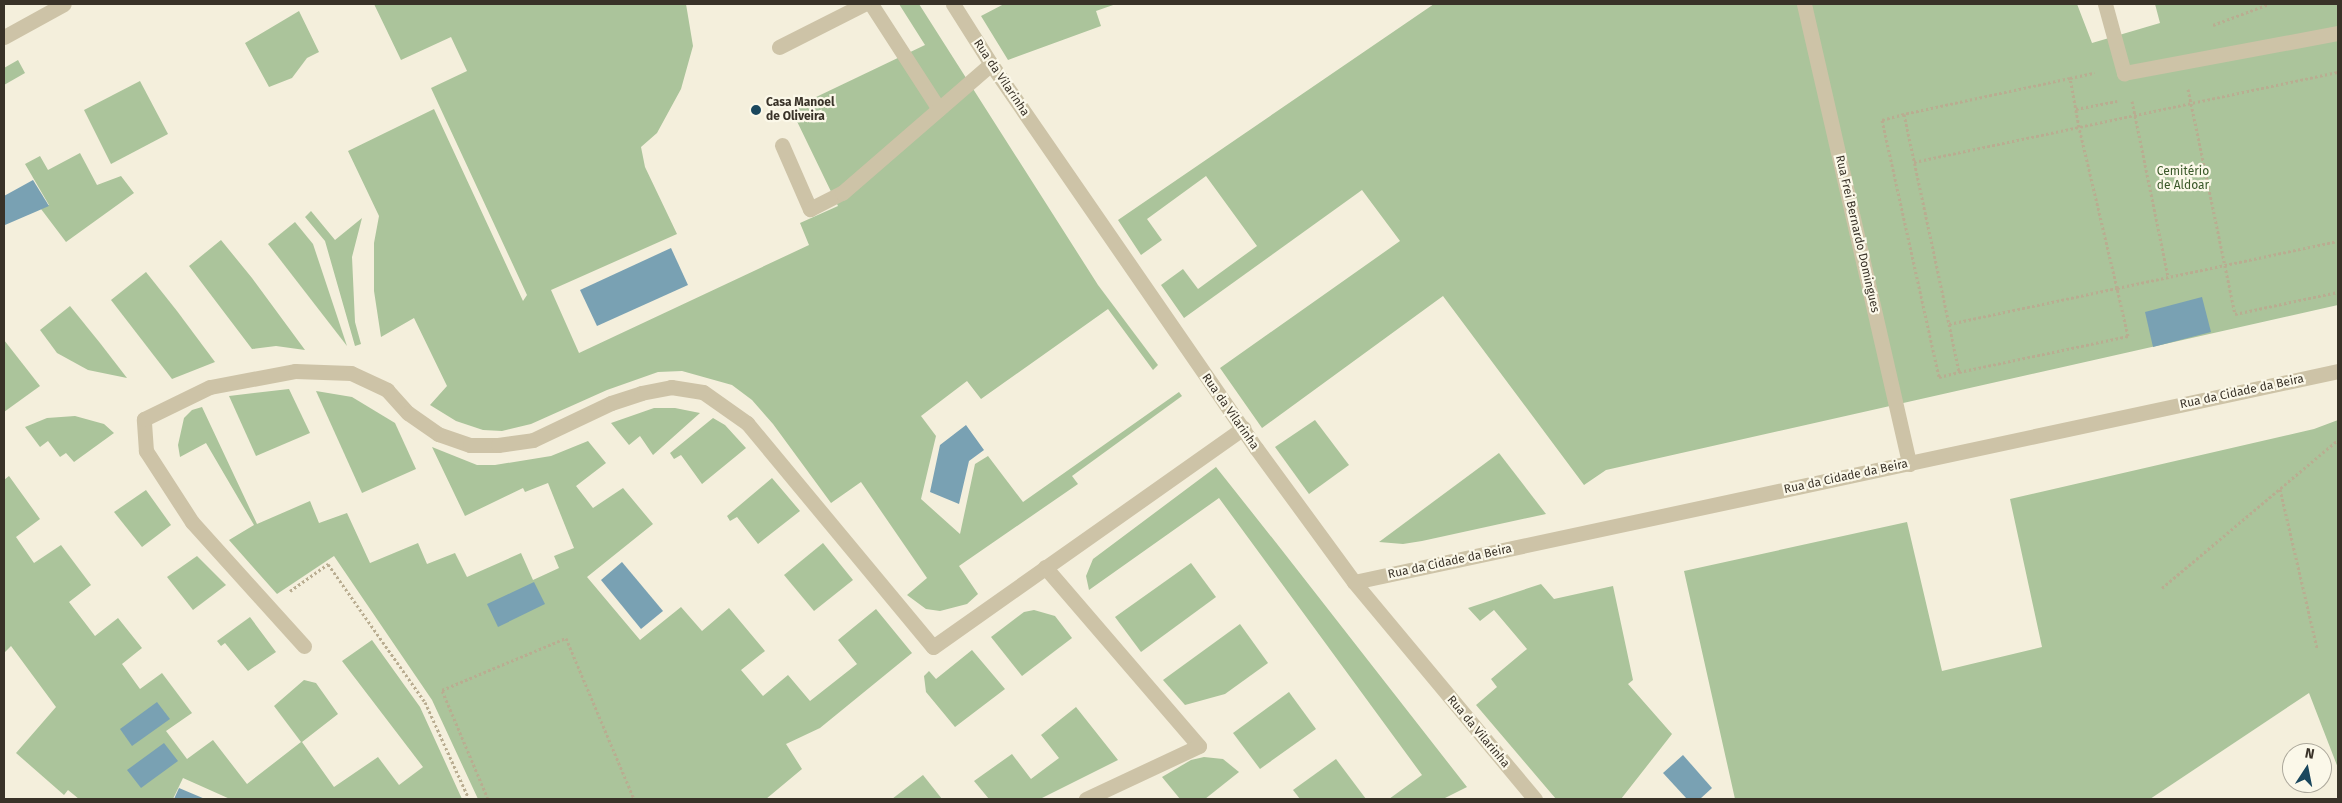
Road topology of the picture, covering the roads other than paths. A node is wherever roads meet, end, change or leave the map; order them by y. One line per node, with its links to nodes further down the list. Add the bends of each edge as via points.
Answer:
1 (64, 4): 8 (street)
2 (864, 4): 9 (street)
3 (872, 4): 11 (street)
4 (953, 4): 10 (street, Rua da Vilarinha)
5 (1804, 4): 15 (street, Rua Frei Bernardo Domingues)
6 (2105, 4): 7 (street, via 2124,73)
7 (2338, 33)
8 (4, 37)
9 (779, 47)
10 (991, 64): 11 (street); 14 (street, Rua da Vilarinha)
11 (938, 109): 12 (street, via 842,193 810,209)
12 (782, 145)
13 (2338, 372): 15 (street, Rua da Cidade da Beira)
14 (1243, 428): 16 (street); 17 (street, Rua da Vilarinha)
15 (1909, 464): 17 (street, Rua da Cidade da Beira)
16 (1046, 567): 18 (street, via 932,647 747,424 703,392 671,387 640,393 611,402 533,440 470,445 438,434 408,412 388,390 351,373 295,371 210,387 144,419 146,451 192,522); 19 (street, via 1199,746)
17 (1354, 582): 20 (street, Rua da Vilarinha)
18 (304, 646)
19 (1086, 799)
20 (1535, 799)

